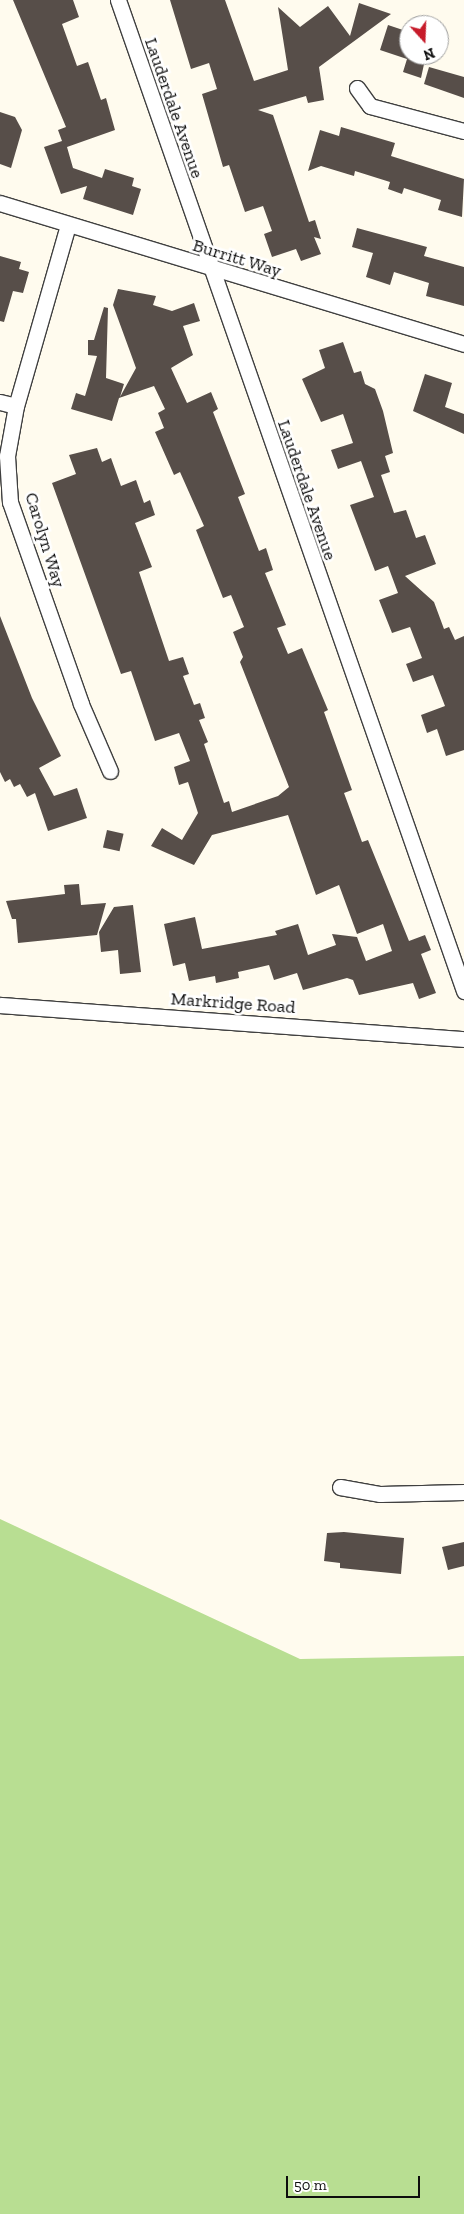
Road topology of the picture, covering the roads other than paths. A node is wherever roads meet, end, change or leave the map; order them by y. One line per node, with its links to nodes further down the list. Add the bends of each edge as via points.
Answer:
1 (118, 0): 6 (street, Lauderdale Avenue)
2 (357, 88): 3 (street, via 370,106)
3 (464, 132)
4 (0, 203): 5 (street, Burritt Way)
5 (68, 224): 6 (street, Burritt Way); 9 (street, Carolyn Way)
6 (210, 270): 7 (street, Burritt Way); 11 (street, Lauderdale Avenue)
7 (464, 344)
8 (0, 402): 9 (street)
9 (16, 406): 10 (street, Carolyn Way, via 7,456 10,502 81,704)
10 (110, 771)
11 (464, 991)
12 (0, 1005): 13 (street, Markridge Road)
13 (464, 1039)
14 (340, 1487): 15 (street, via 380,1494)
15 (464, 1492)

